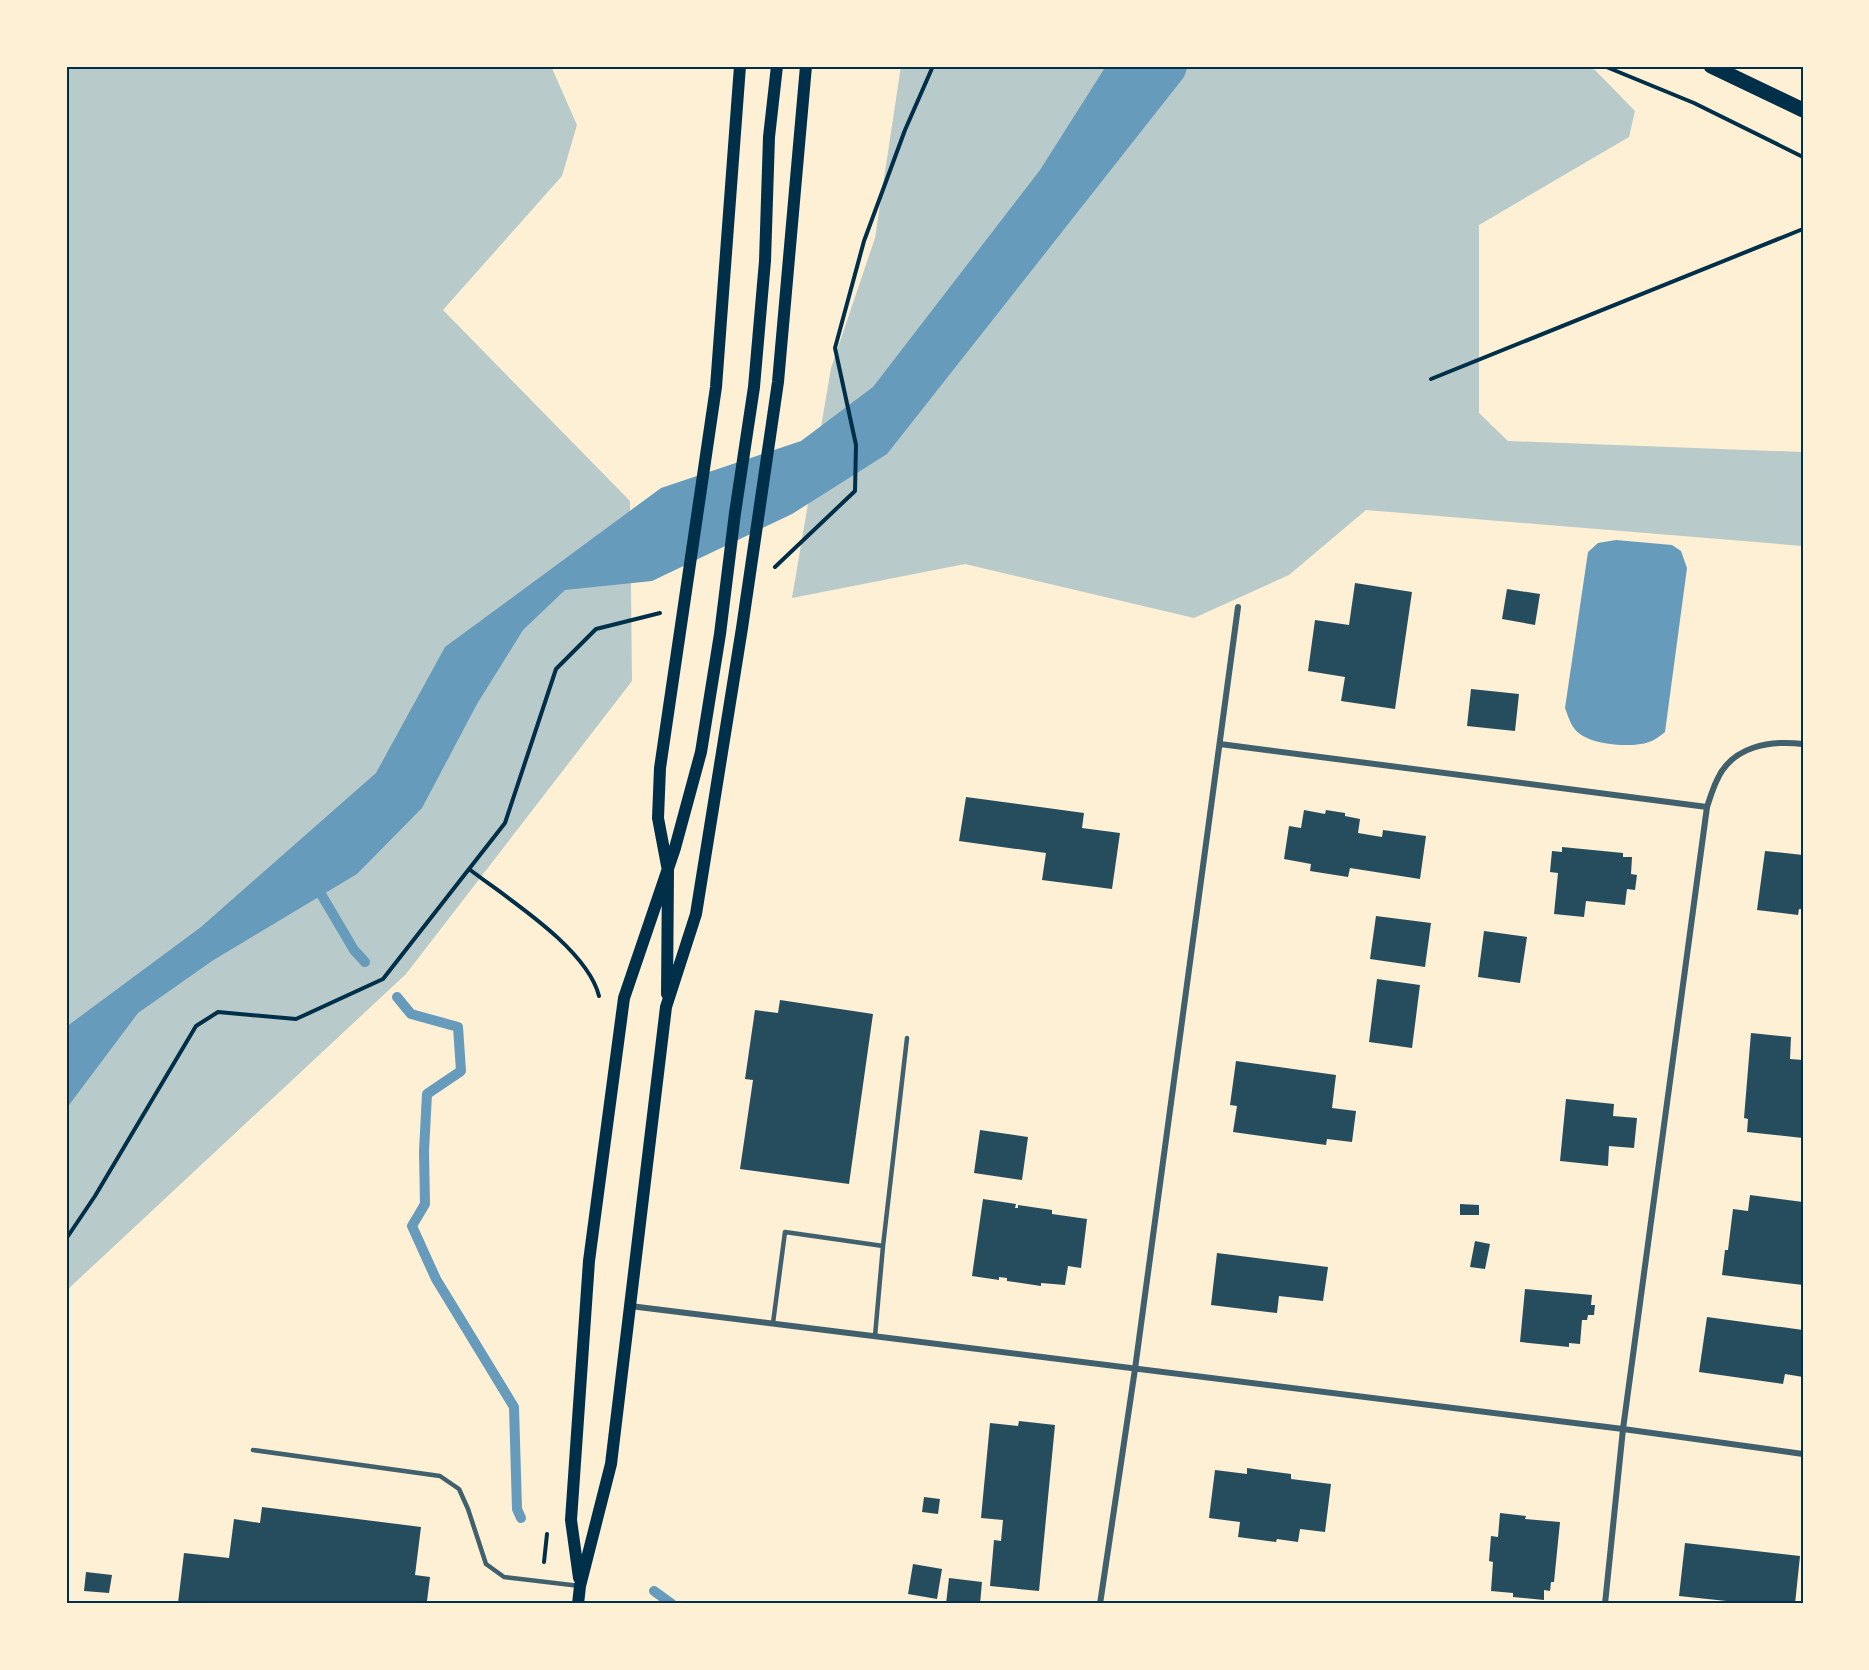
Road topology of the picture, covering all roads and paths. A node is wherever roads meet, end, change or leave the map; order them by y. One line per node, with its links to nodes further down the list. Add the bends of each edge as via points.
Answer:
1 (740, 66): 18 (main road, via 716,387 660,768 658,818)
2 (777, 66): 18 (main road, via 754,387 701,752)
3 (806, 66): 20 (main road, via 778,382 742,628 696,914)
4 (933, 66): 11 (path, via 871,220 835,348 856,445 855,491)
5 (1604, 66): 8 (path, via 1694,103)
6 (1711, 66): 7 (main road)
7 (1803, 110)
8 (1803, 157)
9 (1803, 229): 10 (path)
10 (1431, 379)
11 (773, 568)
12 (1238, 607): 14 (street)
13 (671, 610): 17 (path, via 596,629 556,669 505,823)
14 (1220, 744): 16 (street); 27 (street)
15 (1803, 744): 16 (street, via 1755,746 1734,756 1718,778)
16 (1707, 807): 28 (street)
17 (469, 869): 19 (path, via 559,938 581,963); 22 (path, via 383,979 296,1019 218,1012 196,1026)
18 (668, 871): 20 (main road); 33 (main road, via 624,998 588,1260 571,1520)
19 (600, 998)
20 (666, 1007): 24 (main road)
21 (907, 1038): 23 (lane)
22 (66, 1239)
23 (883, 1246): 25 (lane, via 785,1232); 26 (lane)
24 (630, 1306): 25 (street); 33 (main road, via 611,1464)
25 (773, 1323): 26 (street)
26 (875, 1336): 27 (street)
27 (1135, 1369): 28 (street); 35 (street)
28 (1623, 1429): 30 (street); 36 (street)
29 (254, 1450): 32 (lane, via 440,1476 459,1489 486,1564 504,1577)
30 (1803, 1454)
31 (549, 1523): 32 (path)
32 (542, 1581): 33 (lane)
33 (580, 1586): 34 (main road)
34 (578, 1604)
35 (1100, 1604)
36 (1605, 1604)

